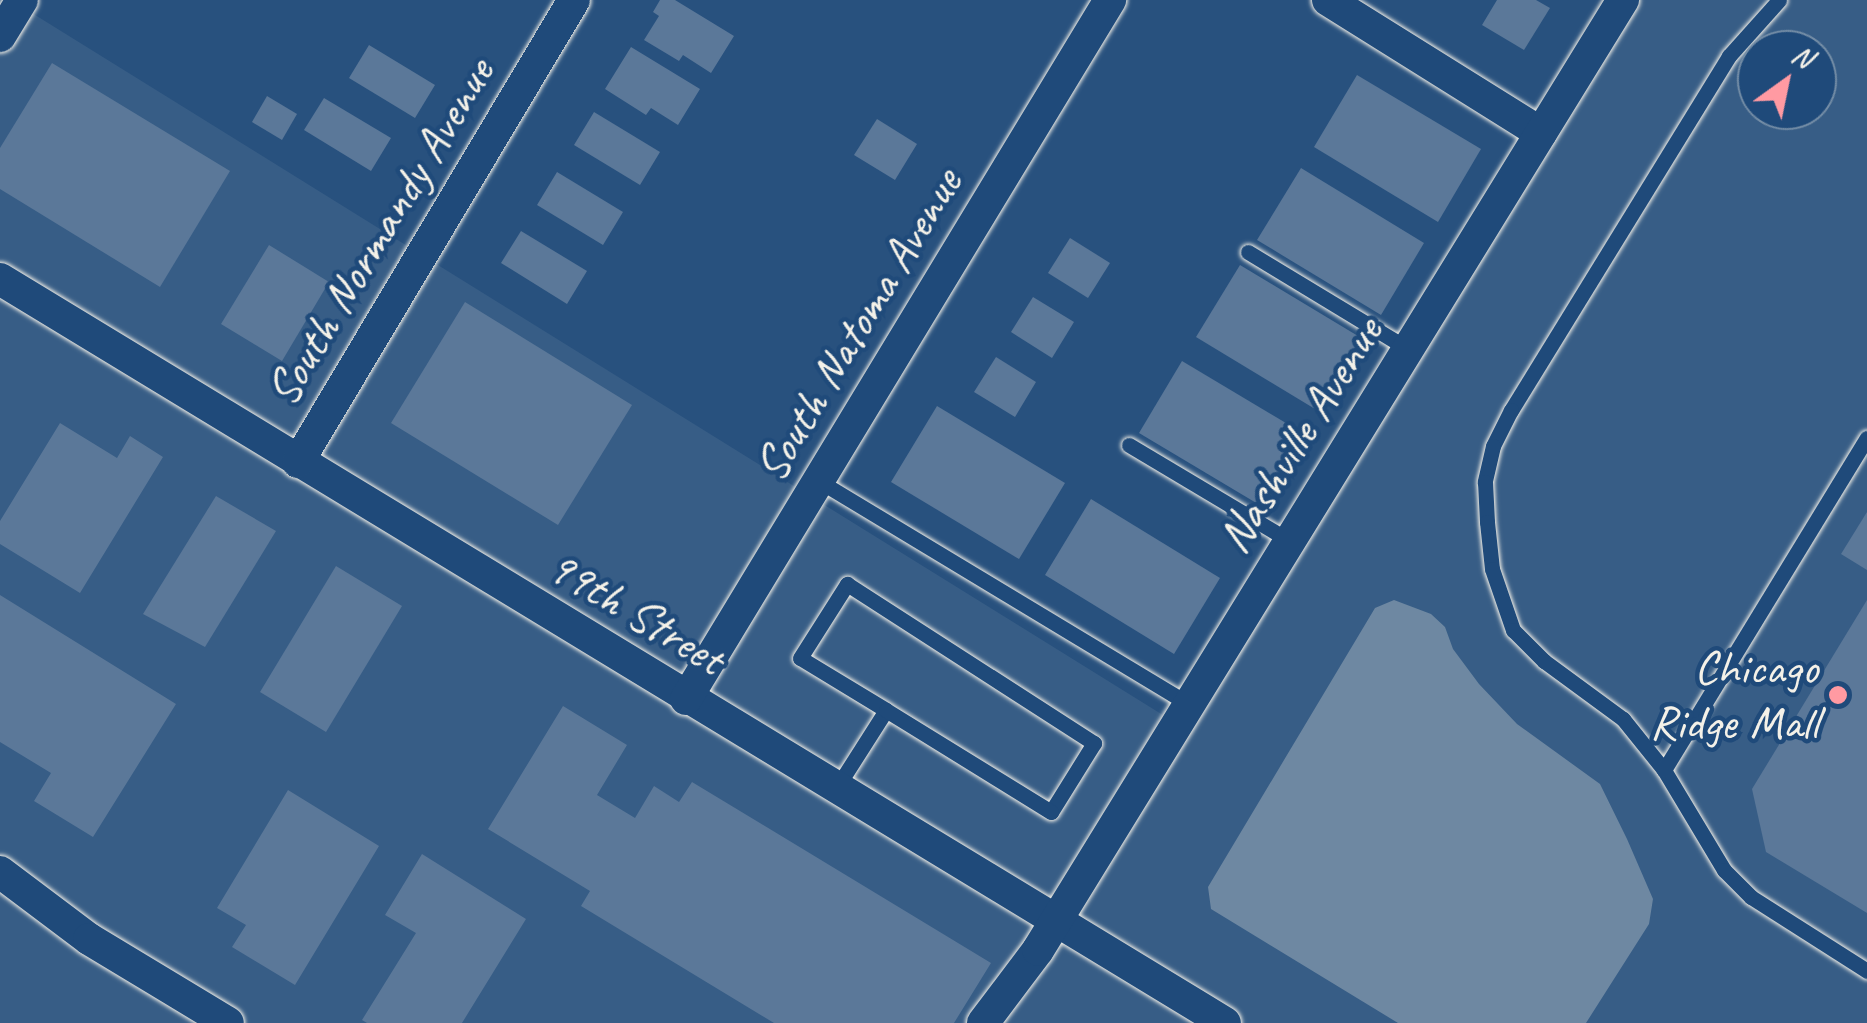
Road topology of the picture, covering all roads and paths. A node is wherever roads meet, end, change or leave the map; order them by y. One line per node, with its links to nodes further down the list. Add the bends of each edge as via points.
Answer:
1 (22, 0): 7 (street)
2 (574, 0): 14 (street, South Normandy Avenue)
3 (1110, 0): 15 (street, South Natoma Avenue)
4 (1328, 0): 8 (street)
5 (1623, 0): 8 (street, Nashville Avenue)
6 (1779, 0): 20 (lane, via 1729,56 1521,394 1494,446 1485,482 1492,569 1513,630 1623,720)
7 (0, 36)
8 (1542, 133): 11 (street, Nashville Avenue)
9 (1248, 252): 11 (lane)
10 (0, 280): 14 (street, 99th Street)
11 (1408, 349): 16 (street, Nashville Avenue)
12 (1867, 438): 20 (lane)
13 (1128, 445): 16 (lane)
14 (298, 462): 17 (street, 99th Street)
15 (819, 481): 17 (street, South Natoma Avenue); 18 (lane)
16 (1290, 542): 18 (street, Nashville Avenue)
17 (686, 699): 21 (street, 99th Street)
18 (1189, 704): 23 (street, Nashville Avenue)
19 (886, 710): 19 (lane, via 800,658 847,584 1094,743 1051,812); 21 (lane)
20 (1664, 770): 24 (lane, via 1724,870 1751,897)
21 (836, 788): 23 (street, 99th Street)
22 (0, 872): 25 (street, via 89,939)
23 (1057, 920): 26 (street, Nashville Avenue); 27 (street, 99th Street)
24 (1867, 970)
25 (228, 1023)
26 (983, 1023)
27 (1224, 1023)

